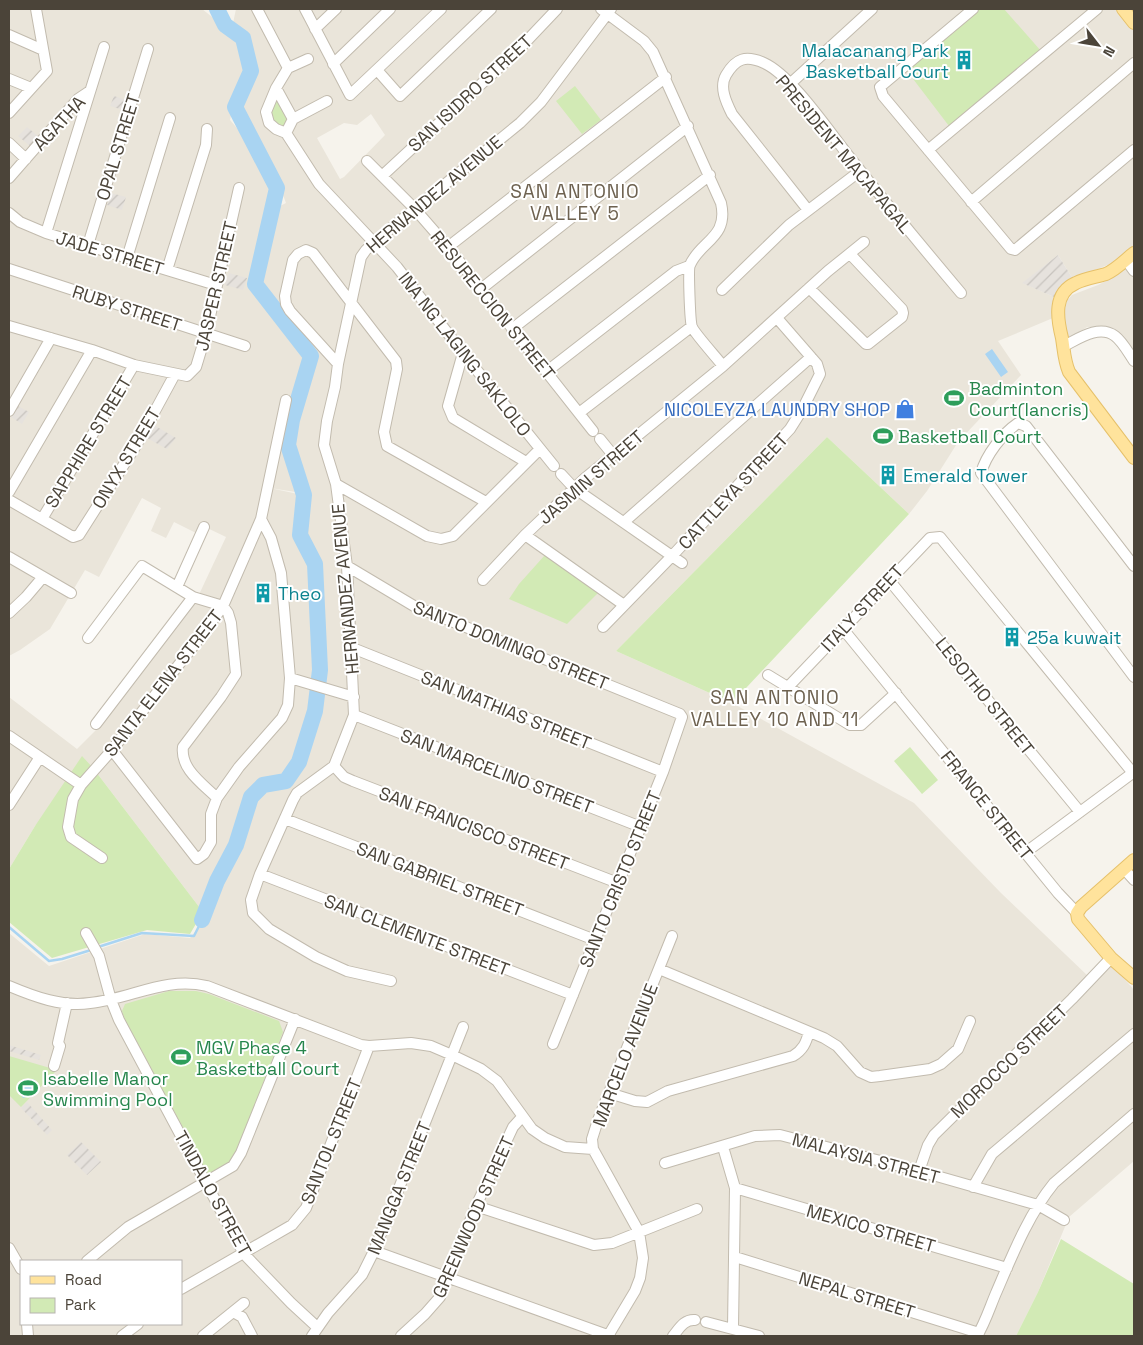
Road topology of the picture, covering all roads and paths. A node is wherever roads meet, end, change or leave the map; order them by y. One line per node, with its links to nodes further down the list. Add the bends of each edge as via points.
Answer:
1 (36, 9): 19 (street)
2 (257, 9): 23 (street)
3 (304, 9): 15 (street)
4 (336, 9): 15 (street)
5 (390, 9): 22 (street)
6 (441, 9): 24 (street)
7 (491, 9): 24 (street, via 400,96)
8 (557, 9): 45 (street, SAN ISIDRO STREET, via 519,49)
9 (872, 9): 27 (street)
10 (973, 9): 39 (street, via 880,87 883,96)
11 (1097, 9): 39 (street)
12 (1123, 9): 14 (main road)
13 (606, 10): 25 (street, via 644,41); 49 (street, HERNANDEZ AVENUE, via 541,102)
14 (1134, 23)
15 (315, 29): 22 (street)
16 (9, 35): 19 (street)
17 (104, 47): 30 (street)
18 (148, 49): 55 (street, OPAL STREET)
19 (43, 50): 28 (street, via 47,71)
20 (308, 59): 23 (street)
21 (1134, 63): 48 (street)
22 (333, 64): 24 (street, via 350,95)
23 (288, 68): 29 (street)
24 (377, 70)
25 (666, 77): 35 (street); 56 (street)
26 (9, 79): 28 (street)
27 (790, 84): 43 (street, PRESIDENT MACAPAGAL); 50 (street, PRESIDENT MACAPAGAL, via 765,63 740,59 724,79 724,97 732,114)
28 (31, 88): 32 (street)
29 (276, 88): 34 (street); 37 (street, via 266,118 276,129)
30 (90, 91): 41 (street, AGATHA, via 78,99); 52 (street)
31 (327, 101): 34 (street)
32 (9, 113)
33 (170, 118): 59 (street)
34 (293, 120): 37 (street)
35 (688, 126): 44 (street); 66 (street)
36 (207, 129): 62 (street, via 206,145)
37 (286, 133): 54 (street, INA NG LAGING SAKLOLO, via 319,184)
38 (9, 143): 41 (street)
39 (928, 150): 48 (street)
40 (1134, 150): 48 (street, via 1015,250)
41 (26, 159): 46 (street, AGATHA)
42 (367, 160): 45 (street, RESURECCION STREET)
43 (860, 171): 50 (street); 68 (street, PRESIDENT MACAPAGAL)
44 (710, 175): 60 (street, via 723,213 720,226); 73 (street)
45 (382, 176): 49 (street, RESURECCION STREET)
46 (9, 178)
47 (239, 188): 64 (street, JASPER STREET)
48 (971, 202)
49 (414, 208): 54 (street, HERNANDEZ AVENUE); 56 (street, RESURECCION STREET)
50 (808, 210): 67 (street)
51 (9, 213): 52 (street, JADE STREET, via 20,222)
52 (46, 233): 55 (street, JADE STREET)
53 (864, 242): 57 (street, JASMIN STREET)
54 (375, 243): 69 (street, HERNANDEZ AVENUE, via 361,257); 79 (street, INA NG LAGING SAKLOLO)
55 (88, 246): 59 (street, JADE STREET)
56 (448, 247): 66 (street, RESURECCION STREET)
57 (850, 254): 65 (street, JASMIN STREET); 65 (street, via 902,309 902,317 866,344)
58 (1130, 256): 63 (street); 77 (main road, via 1106,274 1075,283 1064,291 1058,309)
59 (126, 258): 62 (street, JADE STREET)
60 (689, 266): 71 (street); 85 (street, via 676,271)
61 (9, 269): 74 (street, RUBY STREET)
62 (167, 270): 64 (street, JADE STREET)
63 (1134, 271)
64 (216, 285): 74 (street, JASPER STREET)
65 (809, 288): 70 (street, JASMIN STREET)
66 (481, 289): 73 (street, RESURECCION STREET)
67 (722, 290)
68 (961, 293)
69 (351, 302): 82 (street, HERNANDEZ AVENUE); 82 (street, via 313,253 306,250 298,254 285,296 286,304); 98 (street, via 396,361 384,432 387,446)
70 (777, 318): 80 (street, CATTLEYA STREET); 84 (street, JASMIN STREET)
71 (691, 326): 84 (street); 89 (street)
72 (9, 327): 75 (street)
73 (512, 329): 85 (street, RESURECCION STREET)
74 (206, 334): 76 (street, RUBY STREET); 86 (street, JASPER STREET, via 196,367 187,376)
75 (51, 338): 78 (street); 88 (street)
76 (245, 346)
77 (1064, 346): 81 (street, via 1087,335 1106,332 1116,336); 92 (main road, via 1064,361 1069,372)
78 (92, 350): 83 (street); 96 (street)
79 (462, 353): 90 (street, INA NG LAGING SAKLOLO); 93 (street, via 448,406 453,418)
80 (811, 357): 101 (street); 104 (street, CATTLEYA STREET, via 820,374 790,430)
81 (1134, 361)
82 (338, 364): 94 (street, HERNANDEZ AVENUE, via 324,445)
83 (134, 365): 86 (street); 99 (street, SAPPHIRE STREET)
84 (723, 366): 91 (street, JASMIN STREET)
85 (546, 372): 89 (street, RESURECCION STREET)
86 (175, 374): 99 (street, ONYX STREET, via 137,444 79,535 73,537)
87 (286, 400): 100 (street, SANTA ELENA STREET)
88 (9, 411)
89 (579, 413): 91 (street, RESURECCION STREET)
90 (539, 450): 93 (street); 95 (street, INA NG LAGING SAKLOLO)
91 (613, 455): 95 (street, JASMIN STREET)
92 (1134, 458)
93 (526, 462): 98 (street)
94 (336, 484): 98 (street, via 427,536 441,539 453,536); 107 (street, HERNANDEZ AVENUE)
95 (574, 488): 101 (street, INA NG LAGING SAKLOLO); 103 (street, JASMIN STREET)
96 (9, 492)
97 (9, 500): 99 (street)
98 (486, 502)
99 (42, 519)
100 (261, 519): 116 (street, SANTA ELENA STREET); 124 (street, via 271,538 281,572)
101 (624, 522): 104 (street, INA NG LAGING SAKLOLO)
102 (204, 527): 112 (street)
103 (525, 535): 110 (street, JASMIN STREET); 115 (street)
104 (672, 556): 106 (street, INA NG LAGING SAKLOLO); 115 (street, CATTLEYA STREET)
105 (9, 557): 109 (street)
106 (682, 563)
107 (347, 566): 121 (street, HERNANDEZ AVENUE); 128 (street, SANTO DOMINGO STREET, via 414,606)
108 (1134, 566): 123 (street, via 1026,426 1018,424 1008,430 983,464 981,473)
109 (43, 578): 113 (street); 117 (street)
110 (483, 580)
111 (889, 580): 119 (street, ITALY STREET); 136 (street, ITALY STREET, via 930,538 940,537); 140 (street, LESOTHO STREET)
112 (178, 587): 114 (street); 120 (street, via 142,566)
113 (71, 593)
114 (193, 597): 116 (street); 130 (street)
115 (624, 605): 118 (street, CATTLEYA STREET)
116 (222, 606): 132 (street, SANTA ELENA STREET); 138 (street, via 231,623 236,674 183,747 181,755 185,766)
117 (9, 613)
118 (603, 627)
119 (843, 629): 125 (street, ITALY STREET); 126 (street, FRANCE STREET)
120 (88, 638)
121 (350, 647): 127 (street, HERNANDEZ AVENUE); 135 (street, SAN MATHIAS STREET)
122 (768, 675): 125 (street)
123 (1134, 677)
124 (290, 678): 127 (street); 138 (street, via 288,705 282,718)
125 (788, 687): 126 (street, via 850,725 861,725)
126 (896, 693): 143 (street, FRANCE STREET)
127 (354, 697): 129 (street, HERNANDEZ AVENUE)
128 (680, 714): 135 (street, SANTO CRISTO STREET, via 682,721)
129 (354, 715): 134 (street, HERNANDEZ AVENUE); 142 (street, SAN MARCELINO STREET)
130 (96, 724)
131 (9, 736): 133 (street)
132 (112, 750): 137 (street, SANTA ELENA STREET); 138 (street, via 197,859 211,842 211,814)
133 (40, 757): 137 (street); 139 (street)
134 (334, 766): 141 (street, via 298,793); 149 (street, SAN FRANCISCO STREET, via 353,781)
135 (663, 772): 142 (street, SANTO CRISTO STREET)
136 (1134, 772): 140 (street)
137 (77, 782): 144 (street, SANTA ELENA STREET, via 68,827 72,837)
138 (217, 798)
139 (9, 805)
140 (1080, 812): 143 (street)
141 (285, 819): 147 (street); 153 (street, SAN GABRIEL STREET)
142 (641, 827): 149 (street, SANTO CRISTO STREET)
143 (1026, 852): 150 (street, FRANCE STREET)
144 (102, 858)
145 (1134, 860): 146 (main road)
146 (1124, 869): 148 (street); 150 (main road)
147 (260, 874): 157 (street, via 251,900 253,912 269,929 347,971); 159 (street, SAN CLEMENTE STREET)
148 (1134, 880)
149 (618, 883): 153 (street, SANTO CRISTO STREET)
150 (1077, 913): 154 (main road, FRANCE STREET, via 1078,919)
151 (86, 933): 160 (street, TINDALO STREET, via 99,956)
152 (672, 936): 155 (street, MARCELO AVENUE)
153 (595, 940): 159 (street, SANTO CRISTO STREET)
154 (1111, 958): 156 (main road, FRANCE STREET); 177 (street, MOROCCO STREET, via 934,1135)
155 (659, 969): 165 (street); 171 (street, MARCELO AVENUE)
156 (1134, 978)
157 (390, 981)
158 (9, 986): 161 (street, via 36,997)
159 (573, 995): 167 (street, SANTO CRISTO STREET)
160 (111, 1000): 161 (street); 162 (street, via 160,986 193,983); 178 (street, TINDALO STREET)
161 (67, 1003): 170 (street, via 60,1046)
162 (295, 1019): 168 (street); 178 (street, via 234,1166)
163 (970, 1021): 165 (street, via 958,1049 941,1064 930,1069 871,1077 860,1072 837,1046)
164 (463, 1027): 169 (street, MANGGA STREET)
165 (809, 1032): 171 (street, via 805,1046 793,1056 668,1092 647,1102)
166 (1134, 1034): 179 (street, via 992,1154)
167 (553, 1044)
168 (369, 1046): 169 (street, via 411,1043); 188 (street, SANTOL STREET, via 306,1208 292,1225)
169 (452, 1055): 173 (street, via 497,1081); 187 (street, MANGGA STREET)
170 (52, 1065)
171 (609, 1093): 175 (street, MARCELO AVENUE, via 592,1139)
172 (1134, 1114): 181 (street, via 1054,1183)
173 (522, 1117): 175 (street, via 532,1129 565,1148); 182 (street, GREENWOOD STREET, via 513,1127)
174 (723, 1147): 176 (street, MALAYSIA STREET); 177 (street, MALAYSIA STREET, via 756,1136 780,1135); 180 (street)
175 (592, 1149): 185 (street, MARCELO AVENUE)
176 (665, 1163)
177 (919, 1171): 179 (street, MALAYSIA STREET)
178 (206, 1183): 188 (street, TINDALO STREET); 190 (street, via 128,1227)
179 (973, 1187): 181 (street, MALAYSIA STREET)
180 (735, 1188): 189 (street); 192 (street, MEXICO STREET)
181 (1038, 1205): 184 (street, MALAYSIA STREET); 192 (street)
182 (476, 1206): 185 (street, via 594,1245 612,1243); 193 (street, GREENWOOD STREET)
183 (697, 1209): 185 (street)
184 (1064, 1220)
185 (639, 1232): 207 (street, MARCELO AVENUE, via 643,1258 640,1278)
186 (9, 1248): 191 (street)
187 (374, 1251): 193 (street); 201 (street, MANGGA STREET, via 359,1280)
188 (244, 1254): 194 (street, SANTOL STREET); 201 (street, TINDALO STREET)
189 (735, 1257): 200 (street); 203 (street, NEPAL STREET)
190 (88, 1260)
191 (20, 1267)
192 (1007, 1268): 203 (street)
193 (449, 1278): 202 (street, GREENWOOD STREET, via 440,1297); 207 (street)
194 (182, 1288)
195 (244, 1303): 196 (street)
196 (233, 1312): 205 (street); 206 (street, via 242,1317)
197 (695, 1320): 208 (street, via 685,1322)
198 (706, 1322): 200 (street)
199 (137, 1325): 204 (street)
200 (733, 1328): 209 (street)
201 (314, 1332)
202 (407, 1334)
203 (978, 1335)
204 (122, 1336)
205 (203, 1336)
206 (252, 1336)
207 (609, 1336)
208 (673, 1336)
209 (759, 1336)

